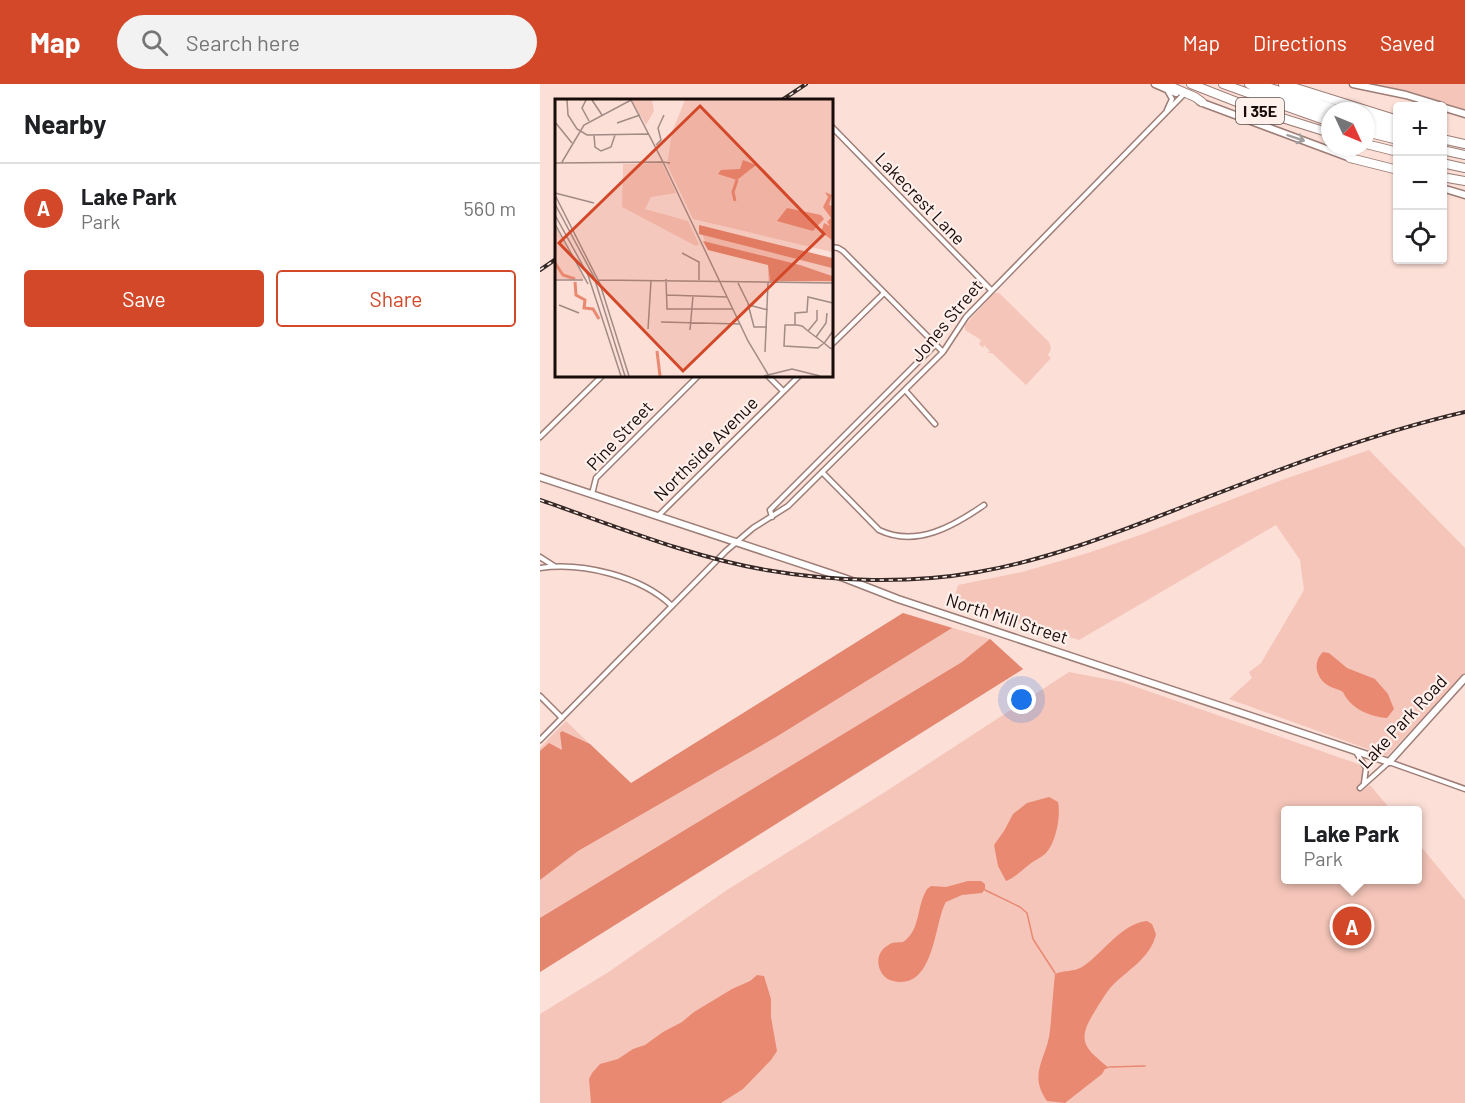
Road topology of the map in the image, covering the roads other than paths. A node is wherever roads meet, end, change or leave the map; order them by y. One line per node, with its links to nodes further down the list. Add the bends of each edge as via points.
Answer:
1 (1155, 84): 8 (main road)
2 (1191, 84): 23 (highway, I 35E)
3 (1223, 84): 18 (highway)
4 (1249, 84): 14 (highway)
5 (1258, 84): 12 (highway, I 35E)
6 (1283, 84): 17 (highway)
7 (1353, 84): 11 (main road)
8 (1165, 86): 9 (main road); 10 (highway); 15 (street, via 1172,101)
9 (1183, 95): 10 (main road); 15 (street, Jones Street)
10 (1202, 102): 35 (main road, one-way to 35)
11 (1427, 102)
12 (1321, 104)
13 (1447, 109): 16 (main road)
14 (1321, 111)
15 (1165, 113): 44 (street, Jones Street)
16 (1465, 114)
17 (1393, 118)
18 (1321, 119)
19 (1375, 121): 20 (highway)
20 (1393, 126)
21 (832, 127): 44 (street, Lakecrest Lane)
22 (1375, 127): 24 (highway)
23 (1321, 131)
24 (1393, 132)
25 (1375, 134): 26 (highway)
26 (1393, 139)
27 (1447, 140): 28 (highway)
28 (1465, 144)
29 (1447, 145): 31 (highway)
30 (1375, 146): 32 (highway)
31 (1465, 149)
32 (1393, 151)
33 (1447, 151): 34 (highway)
34 (1465, 155)
35 (1350, 158): 38 (highway)
36 (1447, 164): 37 (highway)
37 (1465, 168)
38 (1393, 171)
39 (1447, 178): 40 (highway)
40 (1465, 181)
41 (1447, 189): 42 (main road)
42 (1465, 195)
43 (832, 247): 45 (street, via 843,251)
44 (991, 290): 48 (street, Jones Street, via 966,316)
45 (884, 293): 46 (street); 47 (street)
46 (832, 344)
47 (936, 344): 48 (street); 62 (street, Jones Street, via 770,510)
48 (943, 352): 53 (street, Jones Street)
49 (602, 376): 56 (street)
50 (698, 376): 59 (street, Pine Street, via 596,478)
51 (768, 376): 54 (street)
52 (799, 376): 54 (street, Northside Avenue)
53 (905, 390): 55 (street); 57 (street, Jones Street)
54 (783, 391): 61 (street, Northside Avenue)
55 (935, 424)
56 (540, 437)
57 (822, 472): 60 (street, via 879,530 888,534 912,537 937,532); 62 (street, Jones Street)
58 (540, 477): 59 (main road, North Mill Street)
59 (592, 494): 61 (main road, North Mill Street)
60 (984, 505)
61 (657, 516): 63 (main road, North Mill Street)
62 (772, 517): 63 (street, Jones Street)
63 (736, 543): 67 (street, Jones Street); 72 (main road, North Mill Street)
64 (540, 557): 65 (street)
65 (555, 567): 66 (street); 67 (street, via 599,571 649,590)
66 (540, 568)
67 (672, 606): 70 (street, Jones Street)
68 (1465, 678): 73 (main road, Lake Park Road)
69 (540, 696): 70 (street)
70 (562, 718): 71 (street, Jones Street)
71 (540, 740)
72 (1356, 752): 73 (main road, North Mill Street); 73 (street, Lake Park Road, via 1367,770 1361,787)
73 (1389, 762): 74 (street, North Mill Street)
74 (1465, 789)

